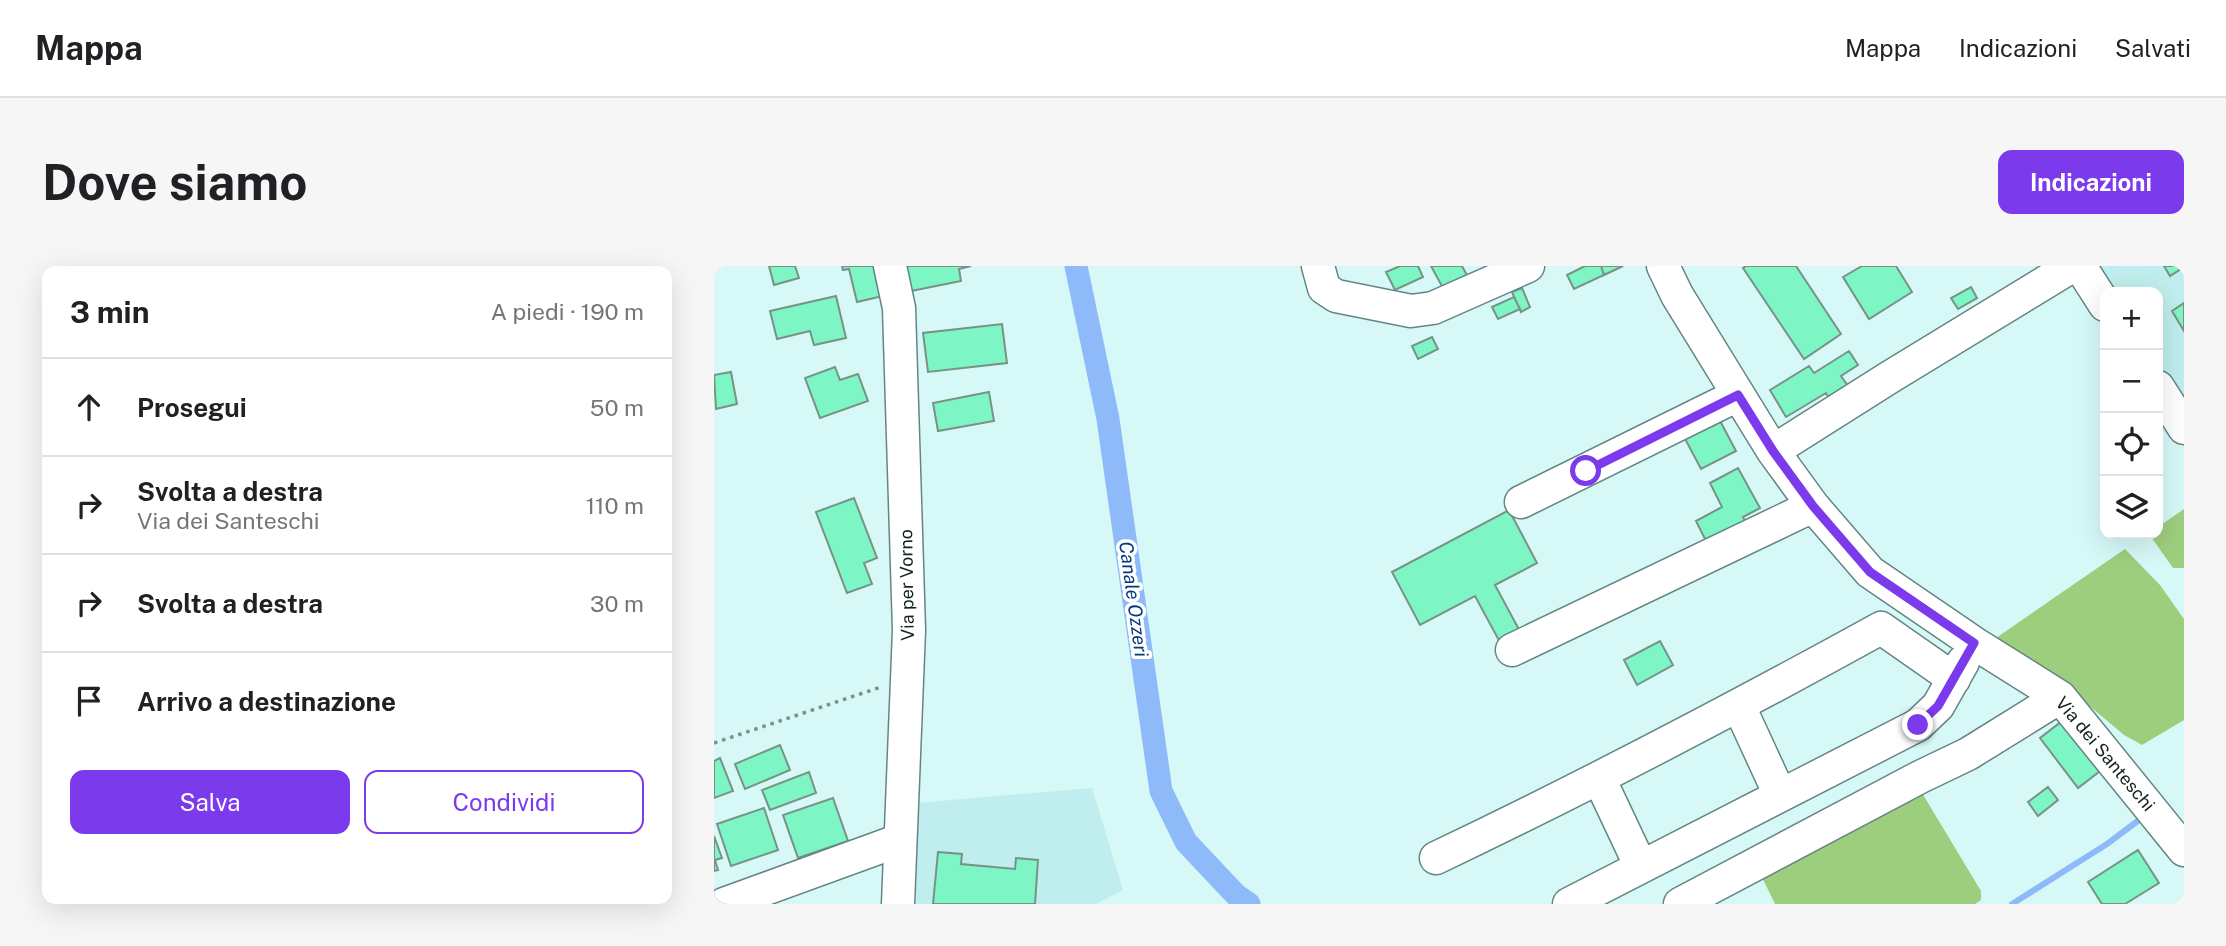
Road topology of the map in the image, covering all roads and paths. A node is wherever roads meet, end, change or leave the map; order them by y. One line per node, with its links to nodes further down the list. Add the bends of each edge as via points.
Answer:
1 (890, 266): 16 (street, Via per Vorno, via 899,308)
2 (1318, 266): 3 (street, via 1324,288 1336,296 1411,311 1433,308)
3 (1528, 266)
4 (1663, 266): 8 (street, Via dei Santeschi)
5 (2072, 266): 11 (street)
6 (2080, 266): 7 (street)
7 (2100, 297)
8 (1738, 395): 11 (street, Via dei Santeschi); 12 (street)
9 (2163, 395): 10 (street)
10 (2184, 428)
11 (1773, 451): 13 (street, Via dei Santeschi)
12 (1521, 502)
13 (1813, 506): 14 (street, Via dei Santeschi, via 1870,572); 15 (street)
14 (1974, 643): 17 (street); 18 (street, Via dei Santeschi)
15 (1512, 650)
16 (907, 678): 20 (path); 23 (street, Via per Vorno)
17 (1954, 678): 19 (street, via 1881,628); 22 (street, via 1938,706 1918,725)
18 (2060, 697): 24 (street, Via dei Santeschi); 30 (street, via 1968,754)
19 (1739, 706): 21 (street); 22 (street)
20 (714, 743)
21 (1599, 778): 25 (street); 26 (street)
22 (1780, 795): 26 (street)
23 (900, 840): 27 (street); 28 (street, Via per Vorno)
24 (2184, 850)
25 (1436, 858)
26 (1641, 867): 29 (street)
27 (724, 904)
28 (898, 904)
29 (1569, 904)
30 (1680, 904)

